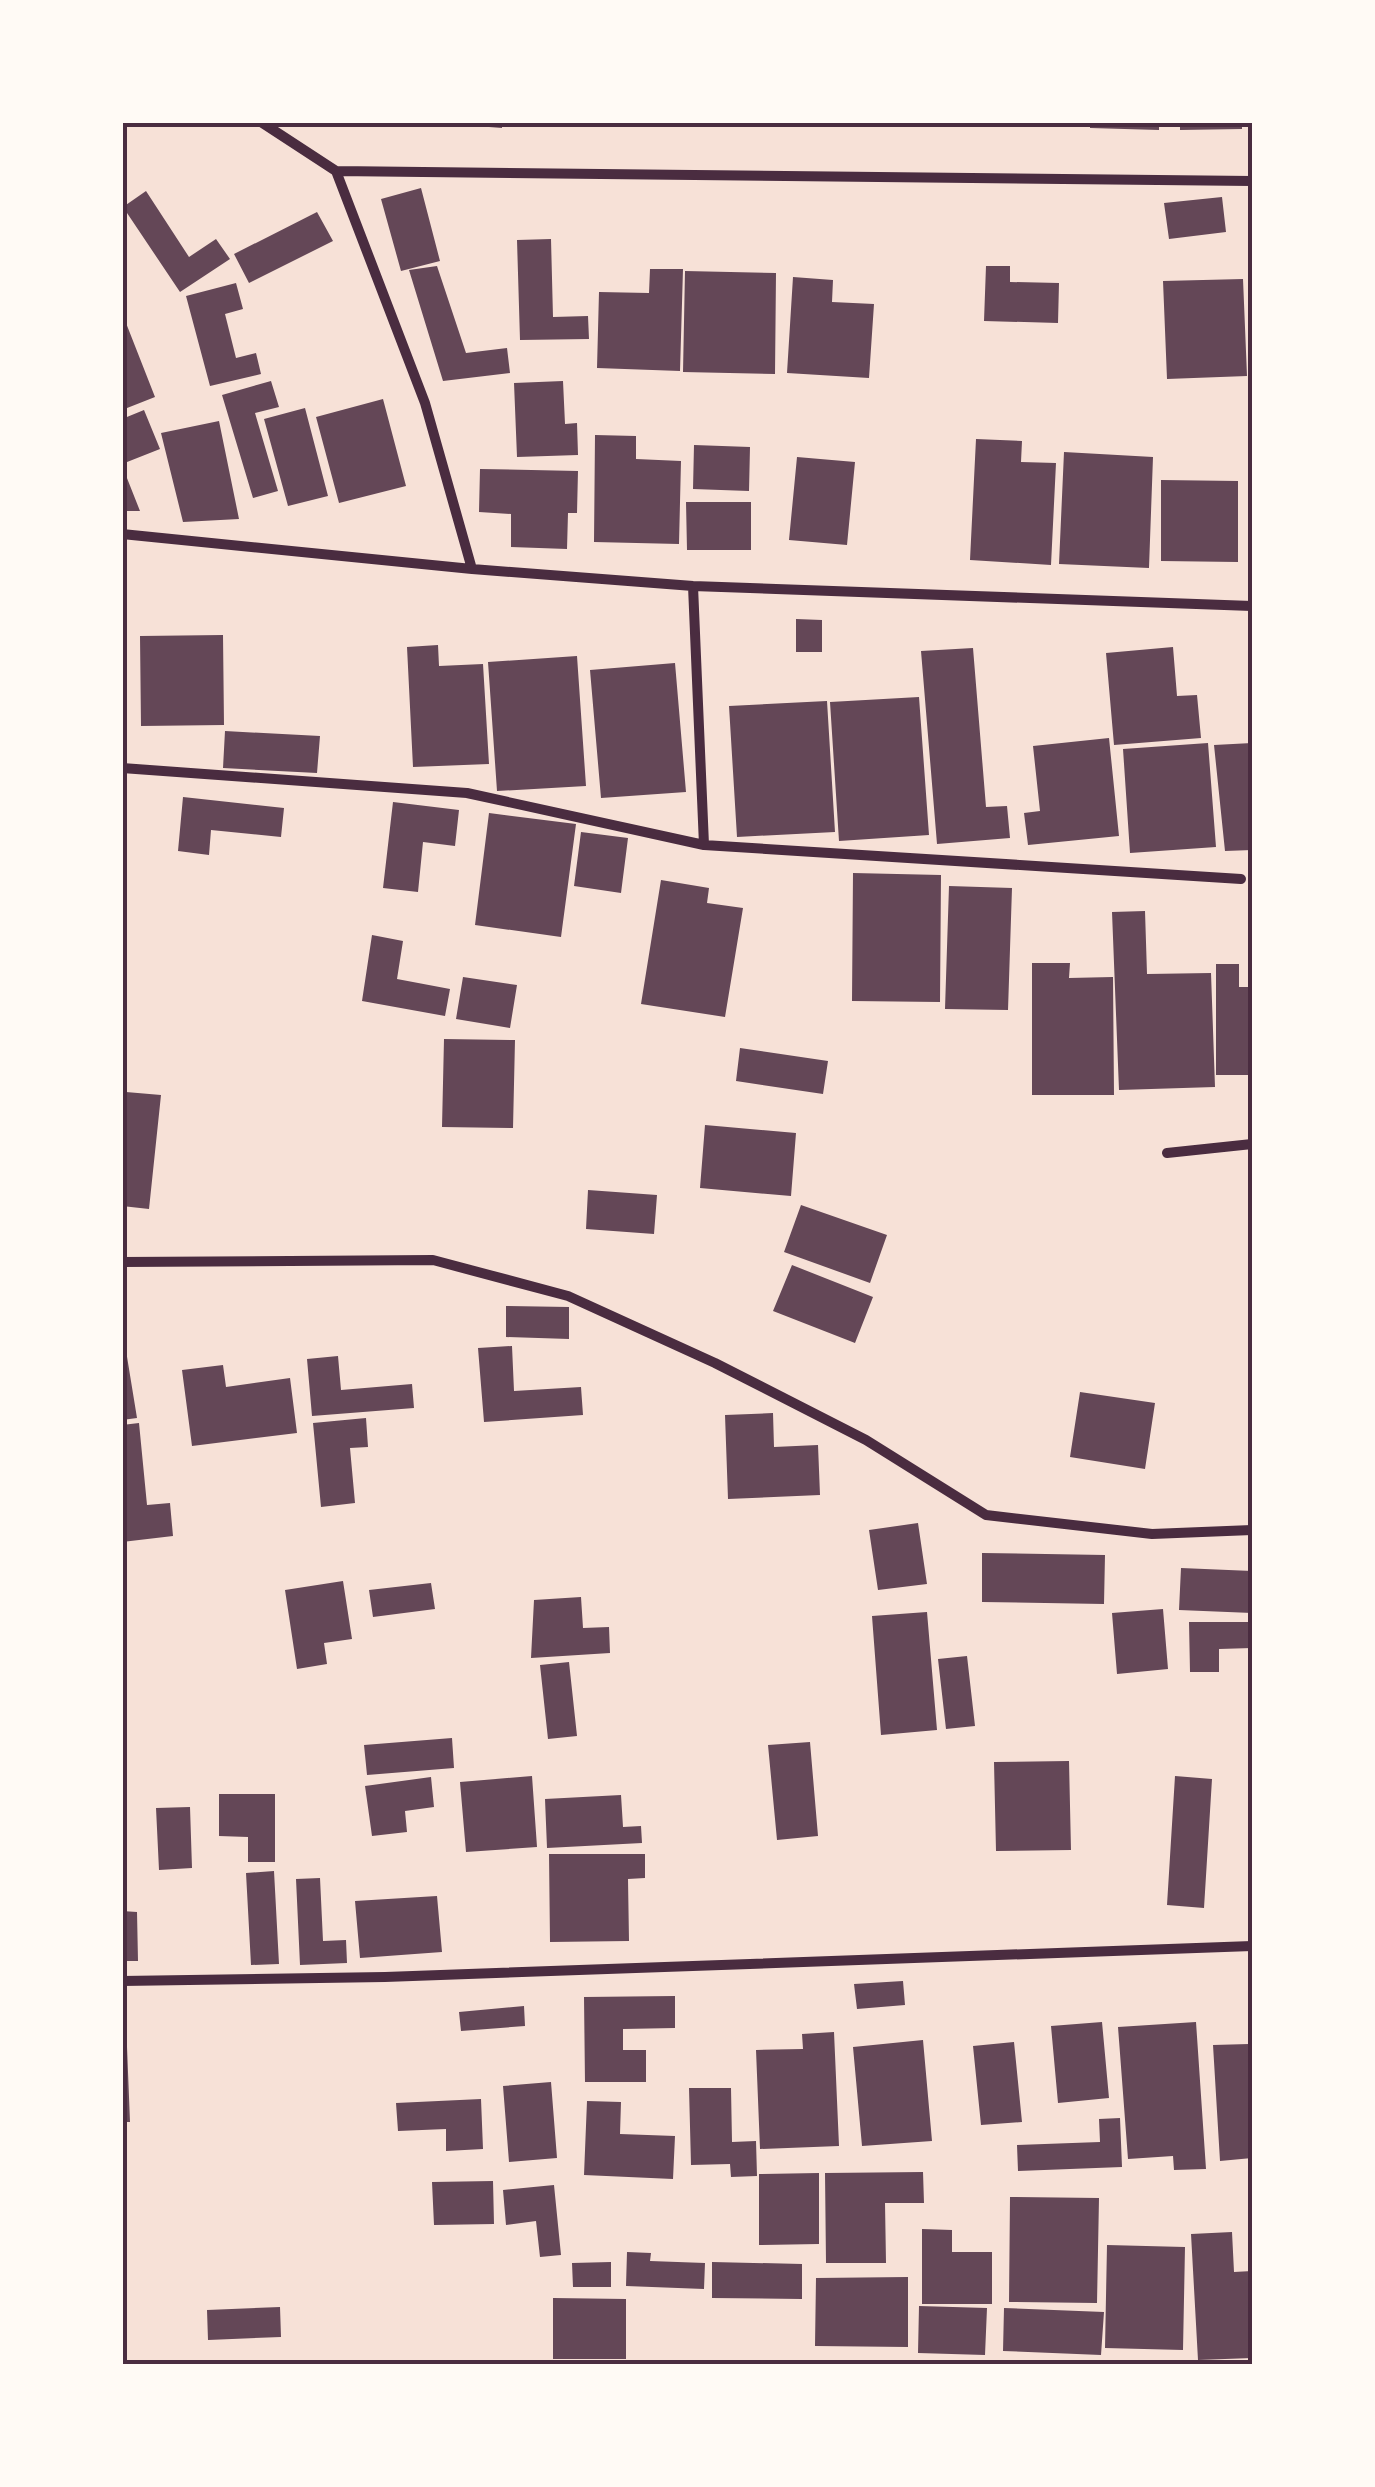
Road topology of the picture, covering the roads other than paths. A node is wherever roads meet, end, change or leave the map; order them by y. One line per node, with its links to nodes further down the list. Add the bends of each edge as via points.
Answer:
1 (261, 122): 2 (street)
2 (336, 171): 3 (street); 5 (street, via 425,403)
3 (1252, 181)
4 (122, 534): 5 (street)
5 (472, 570): 6 (street)
6 (693, 586): 7 (street); 9 (street)
7 (1252, 606)
8 (122, 768): 9 (street, via 467,794)
9 (704, 845): 10 (street)
10 (1241, 879)
11 (1252, 1144): 12 (street)
12 (1167, 1152)
13 (122, 1262): 14 (street, via 433,1260 568,1296 715,1362 866,1440 986,1515 1152,1534)
14 (1252, 1530)
15 (1252, 1946): 16 (street)
16 (122, 1981)

